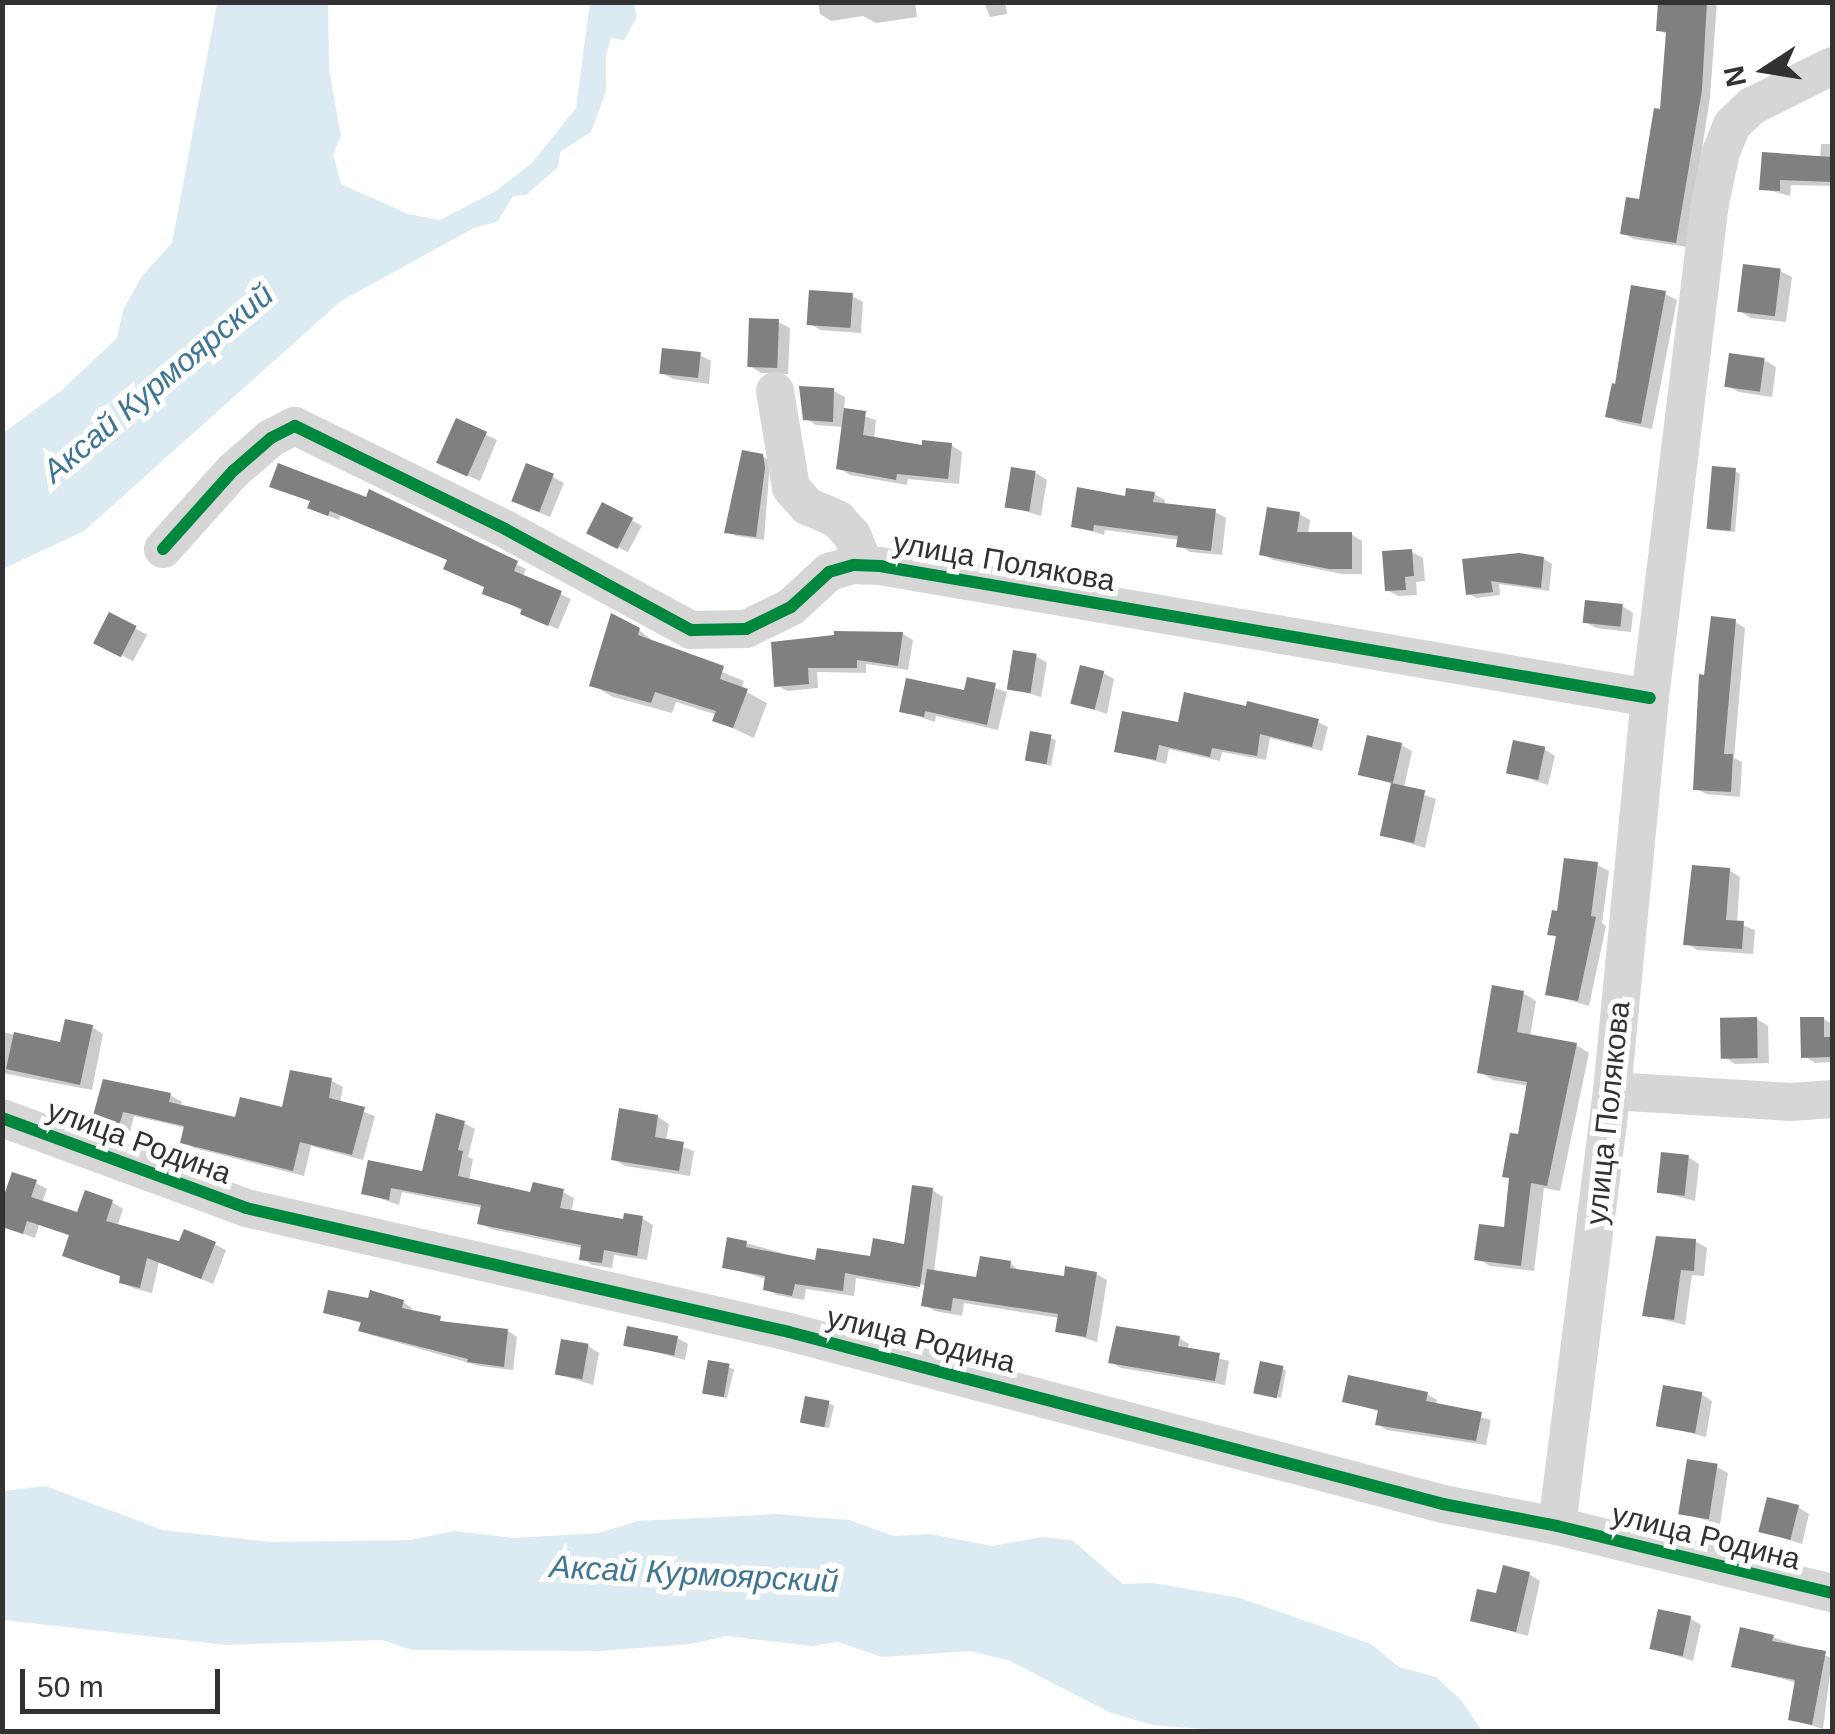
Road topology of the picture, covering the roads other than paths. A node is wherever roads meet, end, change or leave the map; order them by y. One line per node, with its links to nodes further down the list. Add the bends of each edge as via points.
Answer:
1 (1832, 66): 5 (street, улица Полякова, via 1752,106 1732,125 1721,152)
2 (776, 392): 4 (street, via 791,488 807,506 838,519)
3 (164, 549): 4 (street, улица Полякова, via 233,471 295,426 691,630 746,629 771,621 829,572)
4 (865, 565): 5 (street, улица Полякова)
5 (1650, 698): 6 (street, улица Полякова)
6 (1612, 1091): 7 (street); 9 (street, улица Полякова)
7 (1832, 1099)
8 (2, 1118): 9 (street, улица Родина, via 246,1208 789,1332 1444,1504)
9 (1557, 1526): 10 (street, улица Родина)
10 (1832, 1593)

